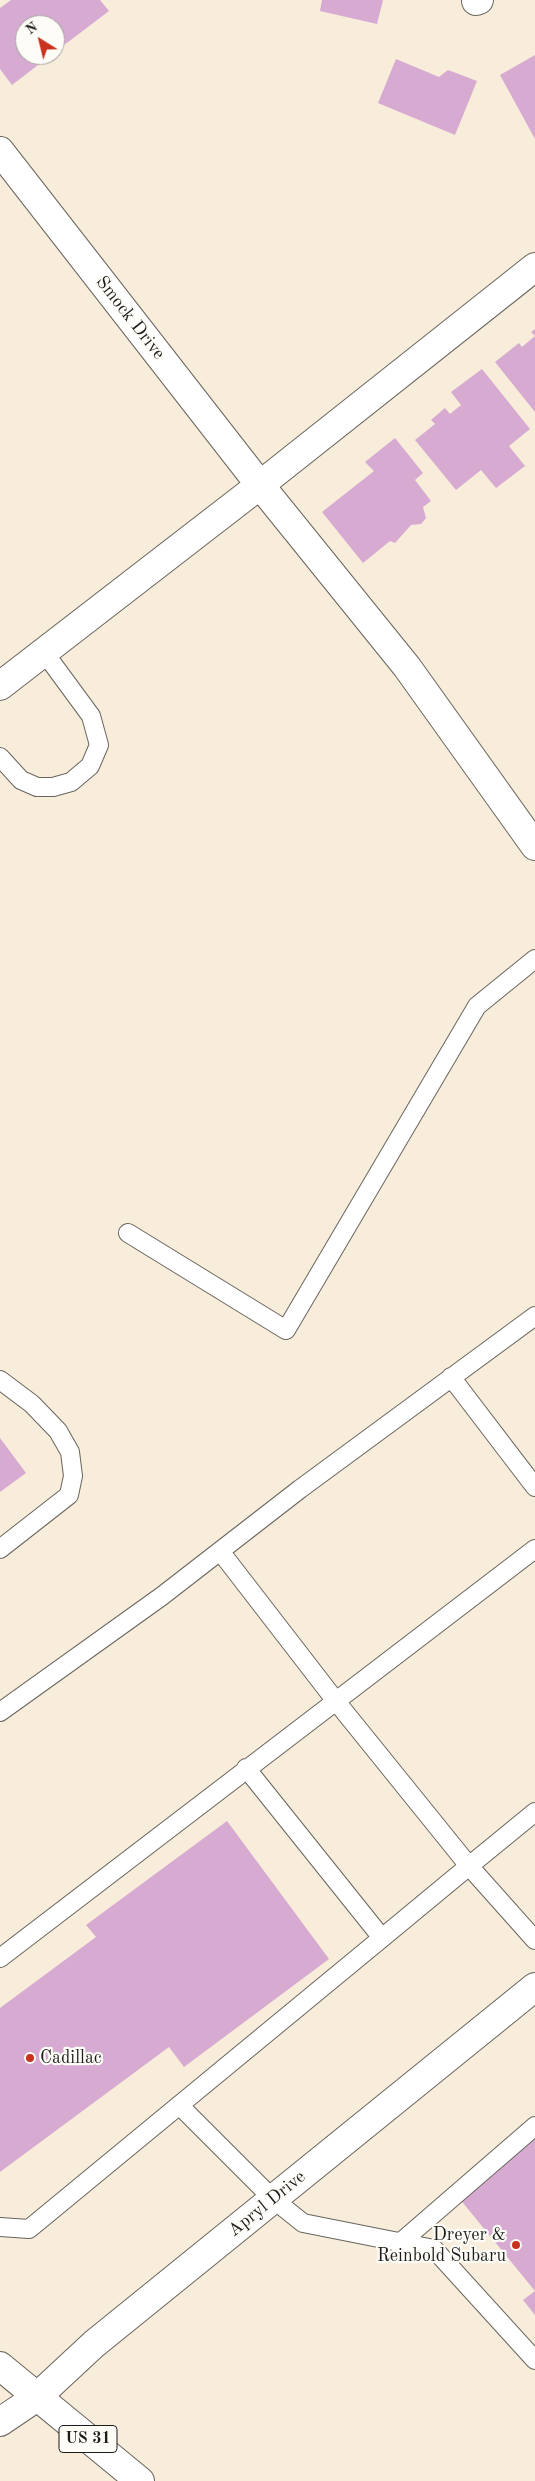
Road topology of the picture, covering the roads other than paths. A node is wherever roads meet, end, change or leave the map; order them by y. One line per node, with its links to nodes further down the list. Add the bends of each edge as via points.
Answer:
1 (0, 151): 3 (street, Smock Drive)
2 (535, 267): 3 (street)
3 (260, 485): 4 (street); 7 (street, Smock Drive, via 407,667)
4 (44, 652): 5 (street); 6 (lane, via 91,716 99,745 90,766 71,782 53,787 37,787 21,780)
5 (0, 686)
6 (0, 757)
7 (535, 846)
8 (535, 959): 9 (lane, via 477,1006 286,1330)
9 (128, 1233)
10 (535, 1316): 11 (lane)
11 (452, 1377): 13 (lane); 16 (lane)
12 (0, 1380): 14 (lane, via 32,1404 58,1431 70,1452 72,1476 69,1495)
13 (535, 1487)
14 (0, 1549)
15 (535, 1549): 17 (lane)
16 (220, 1551): 17 (lane); 18 (lane)
17 (335, 1700): 19 (lane); 21 (lane)
18 (0, 1712)
19 (246, 1768): 22 (lane); 24 (lane)
20 (535, 1812): 21 (lane)
21 (470, 1866): 22 (lane); 23 (lane)
22 (382, 1938): 26 (lane)
23 (535, 1940)
24 (0, 1958)
25 (535, 1988): 28 (street, Apryl Drive)
26 (179, 2104): 28 (lane); 29 (lane, via 29,2229)
27 (535, 2126): 30 (lane)
28 (273, 2199): 30 (lane, via 303,2223); 33 (street, Apryl Drive, via 94,2344)
29 (0, 2227)
30 (402, 2242): 31 (lane, via 434,2249)
31 (535, 2360)
32 (0, 2366): 33 (street, US 31)
33 (37, 2396): 34 (street, Apryl Drive); 35 (street, US 31)
34 (0, 2422)
35 (140, 2481)

